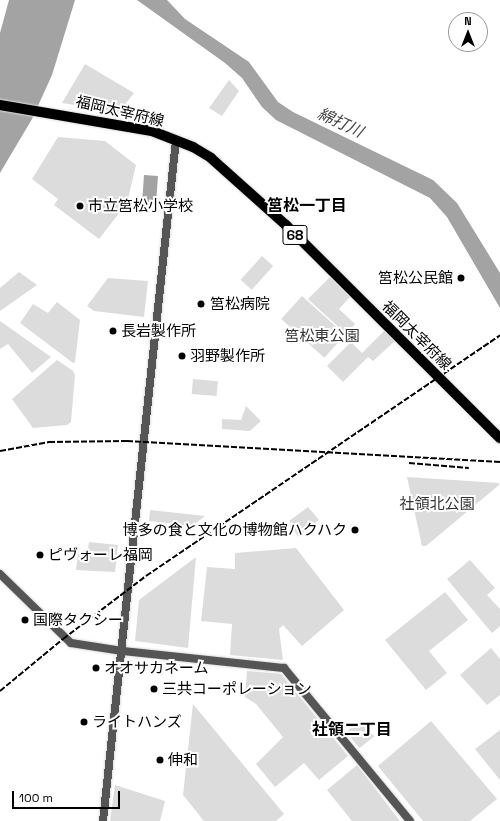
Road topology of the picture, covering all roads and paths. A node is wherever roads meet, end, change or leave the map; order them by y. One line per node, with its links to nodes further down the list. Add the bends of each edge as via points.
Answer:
1 (0, 105): 2 (main road, 福岡太宰府線 / 68, via 38,109 152,131)
2 (176, 140): 3 (main road, 福岡太宰府線 / 68, via 211,158 243,184); 5 (street)
3 (500, 438)
4 (0, 574): 5 (street, via 71,643)
5 (122, 651): 6 (street); 7 (street, via 284,668)
6 (103, 821)
7 (410, 821)

